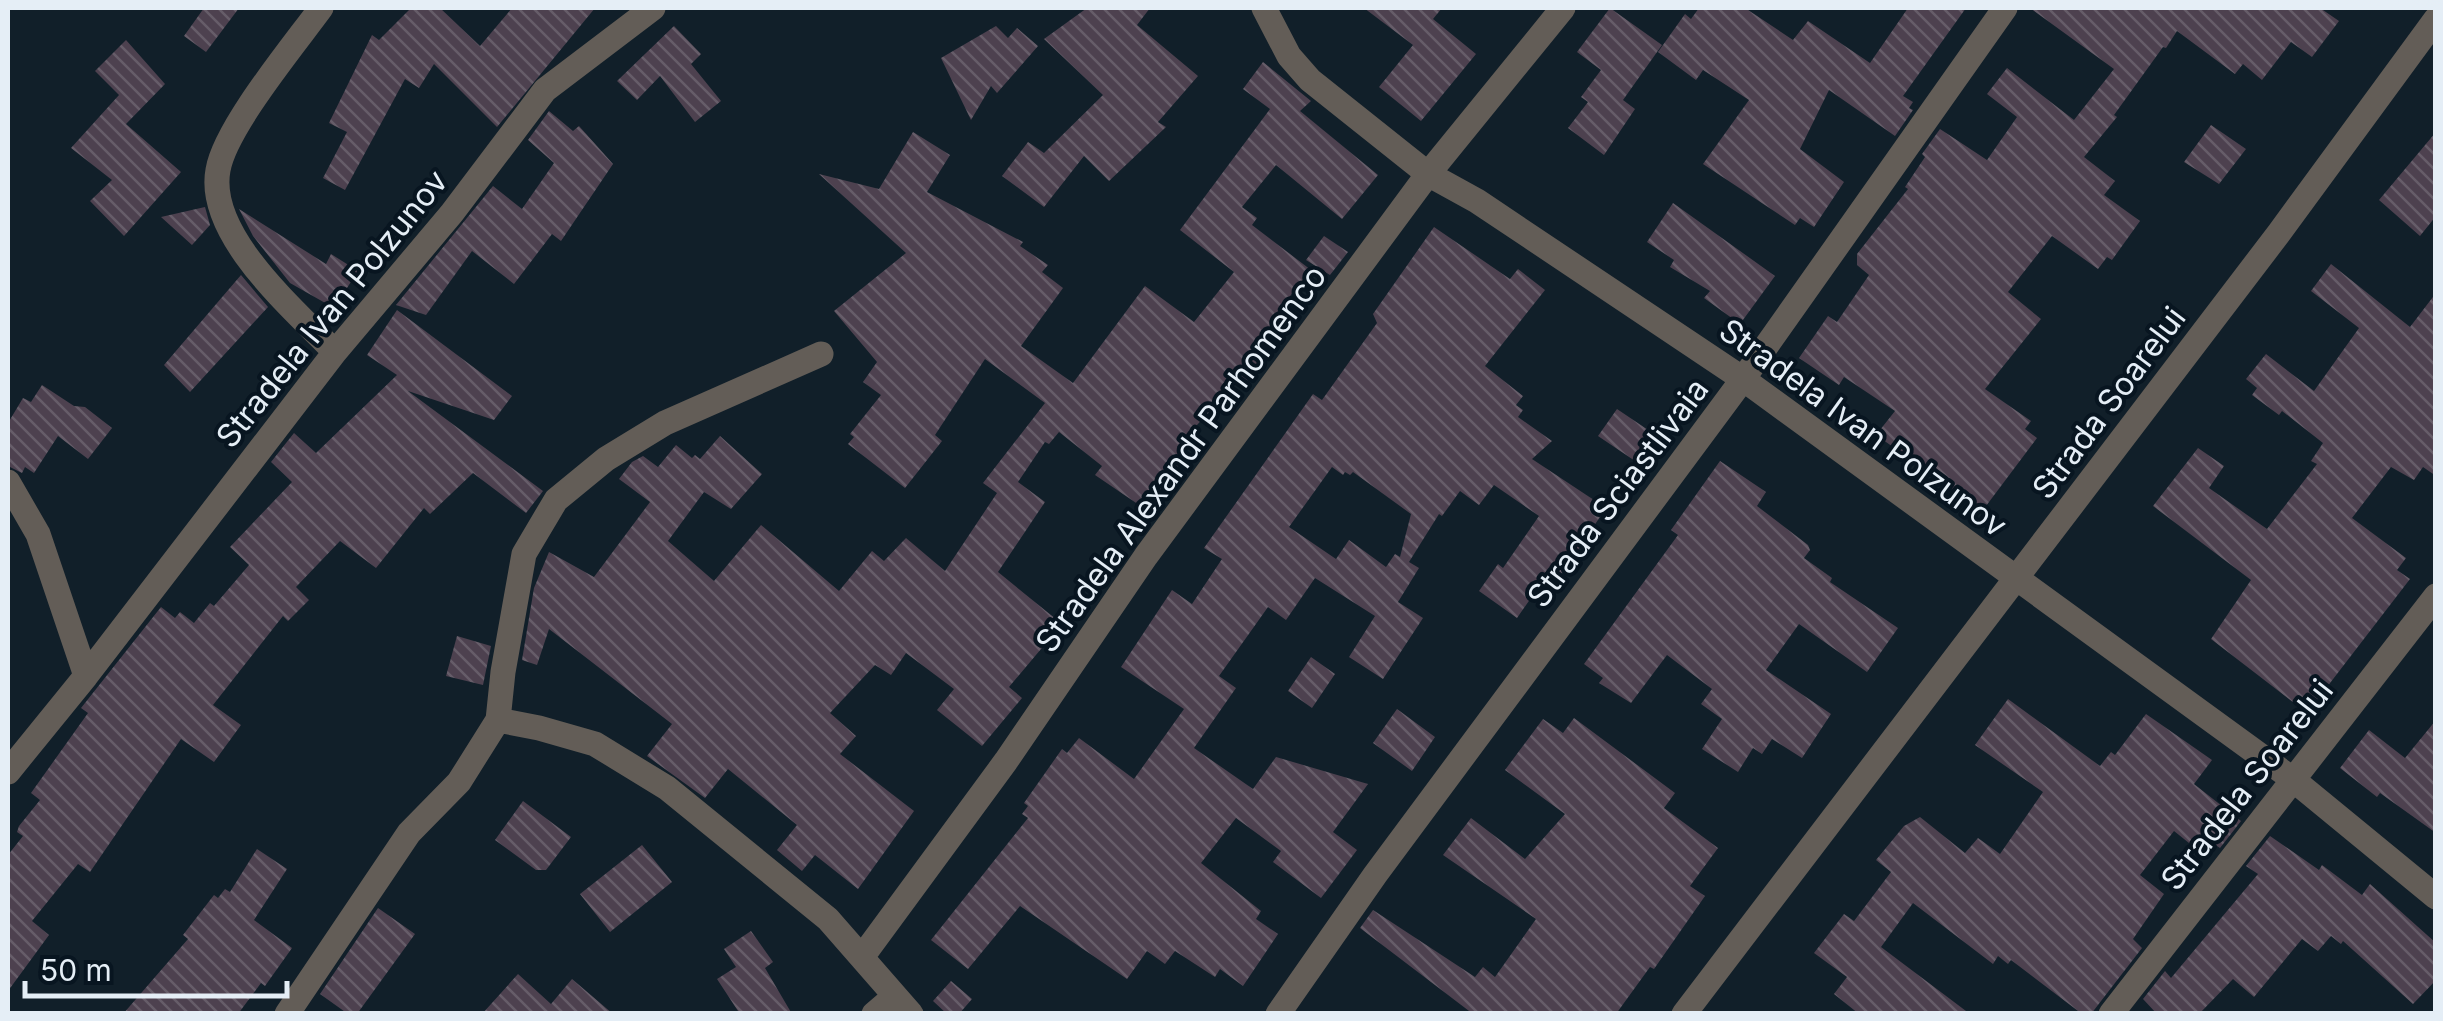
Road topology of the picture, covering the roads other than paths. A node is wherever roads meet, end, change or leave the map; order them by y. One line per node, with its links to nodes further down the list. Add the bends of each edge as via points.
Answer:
1 (320, 8): 8 (street, via 223,150 217,189 244,251)
2 (653, 8): 8 (street, Stradela Ivan Polzunov, via 545,90)
3 (1264, 8): 7 (street, Stradela Ivan Polzunov, via 1310,80)
4 (1564, 8): 7 (street, Stradela Alexandr Parhomenco)
5 (2006, 8): 10 (street, Strada Sciastlivaia)
6 (2436, 20): 12 (street, Strada Soarelui)
7 (1428, 174): 10 (street, Stradela Ivan Polzunov); 19 (street, Stradela Alexandr Parhomenco)
8 (335, 352): 14 (street, Stradela Ivan Polzunov)
9 (821, 354): 15 (street, via 665,423 606,458 556,500 524,554)
10 (1743, 379): 12 (street, Stradela Ivan Polzunov); 23 (street, Strada Sciastlivaia)
11 (8, 482): 14 (street, via 38,534)
12 (2016, 577): 17 (street, Stradela Ivan Polzunov); 24 (street, Strada Soarelui)
13 (2436, 596): 17 (street, Stradela Soarelui)
14 (86, 676): 16 (street, Stradela Ivan Polzunov)
15 (498, 720): 19 (street, via 596,744 668,788 828,919); 21 (street, via 459,782 409,833)
16 (8, 772)
17 (2291, 778): 18 (street, Stradela Ivan Polzunov); 25 (street, Stradela Soarelui)
18 (2436, 897)
19 (862, 957): 20 (street)
20 (903, 1005): 22 (street)
21 (287, 1014)
22 (874, 1014)
23 (1278, 1014)
24 (1684, 1014)
25 (2111, 1014)

